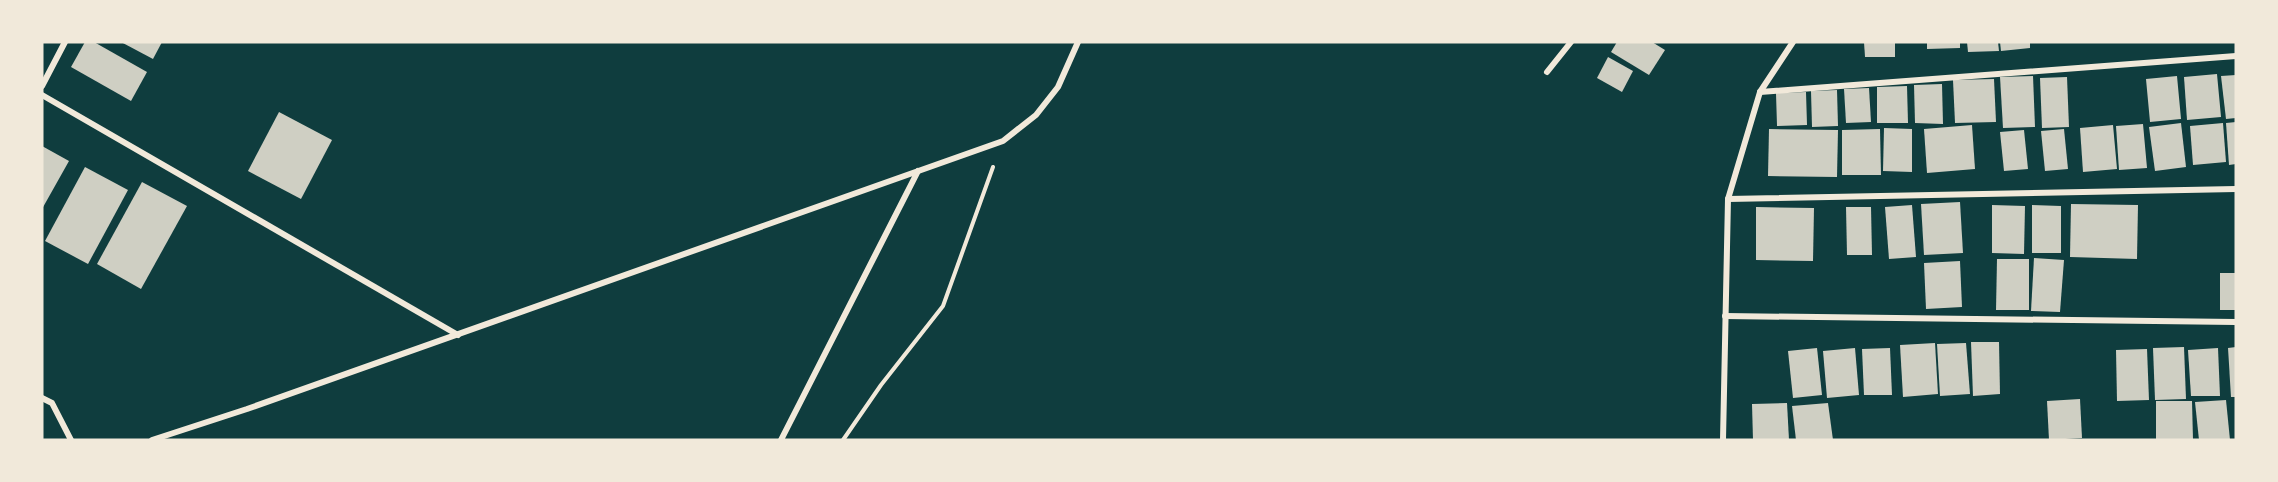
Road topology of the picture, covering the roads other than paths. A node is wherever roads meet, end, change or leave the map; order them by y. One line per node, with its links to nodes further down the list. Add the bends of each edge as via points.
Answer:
1 (65, 42): 7 (street)
2 (1078, 42): 10 (street, via 1058,87 1036,115 1003,141)
3 (1571, 42): 6 (street)
4 (1793, 42): 8 (street)
5 (2236, 56): 8 (street)
6 (1547, 72)
7 (42, 86)
8 (1760, 92): 12 (street)
9 (42, 95): 15 (street)
10 (918, 171): 15 (street); 19 (street)
11 (2236, 189): 12 (street)
12 (1728, 200): 13 (street)
13 (1725, 316): 14 (street); 20 (street)
14 (2236, 322)
15 (458, 335): 18 (street)
16 (42, 398): 17 (street, via 52,403)
17 (71, 440)
18 (152, 440)
19 (781, 440)
20 (1723, 440)

